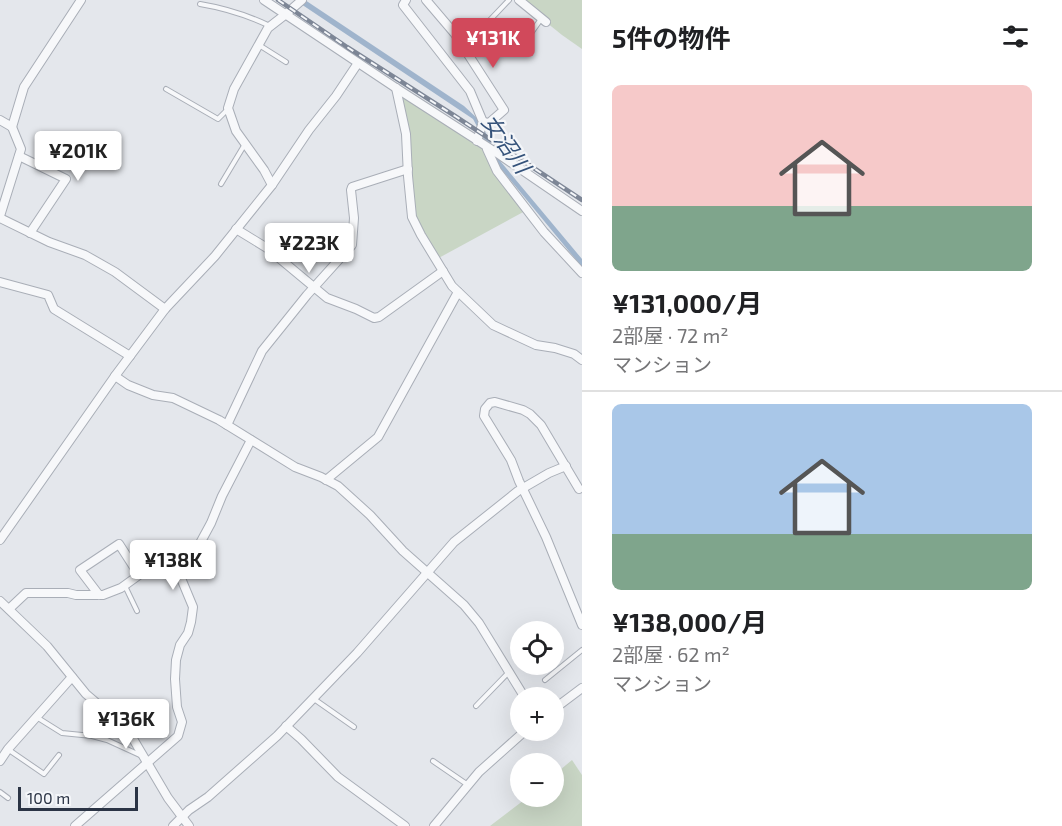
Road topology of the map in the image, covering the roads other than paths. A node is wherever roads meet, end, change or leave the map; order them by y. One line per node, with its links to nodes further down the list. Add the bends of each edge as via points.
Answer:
1 (81, 0): 22 (street, via 24,87)
2 (264, 0): 9 (street)
3 (302, 0): 9 (street)
4 (406, 0): 21 (street, via 403,4 470,91)
5 (426, 0): 21 (street, via 455,34 504,110 489,123)
6 (509, 0): 10 (lane)
7 (519, 0): 11 (street)
8 (200, 4): 12 (lane)
9 (286, 14): 12 (street); 16 (street)
10 (490, 20)
11 (544, 21): 14 (lane)
12 (271, 26): 13 (street)
13 (258, 44): 15 (lane); 19 (street)
14 (519, 50)
15 (286, 62)
16 (358, 63): 17 (street); 29 (street)
17 (396, 88): 23 (street); 27 (street, via 406,134)
18 (166, 89): 19 (lane, via 218,119)
19 (228, 108): 24 (street, via 236,131)
20 (0, 120): 22 (street)
21 (483, 122): 23 (street)
22 (12, 127): 26 (street, via 21,149)
23 (477, 141): 25 (street)
24 (246, 144): 28 (lane); 29 (street)
25 (486, 148): 30 (street); 35 (street, via 496,171)
26 (19, 156): 31 (street); 33 (street, via 66,179)
27 (408, 170): 34 (street, via 412,217); 37 (street, via 352,187 352,245)
28 (221, 184)
29 (272, 185): 32 (street)
30 (582, 211)
31 (0, 217): 33 (street)
32 (236, 229): 37 (street, via 267,248); 39 (street)
33 (30, 233): 39 (street, via 85,255)
34 (442, 271): 37 (street, via 374,318 327,298); 38 (street)
35 (582, 273)
36 (0, 282): 40 (street, via 48,295 54,309)
37 (314, 287): 43 (street, via 262,351)
38 (458, 292): 41 (street, via 493,325); 46 (street, via 378,437)
39 (165, 309): 40 (street)
40 (130, 356): 42 (street)
41 (582, 360)
42 (116, 376): 43 (street, via 128,385 173,398); 49 (street)
43 (226, 425): 44 (street)
44 (251, 440): 46 (street, via 295,467); 72 (street, via 198,547 178,571 193,607 192,622 176,660 177,707 182,722 178,736)
45 (566, 466): 47 (street); 47 (street, via 530,414 490,403 484,416 511,460); 48 (street)
46 (326, 480): 50 (street, via 354,500)
47 (522, 489): 50 (street, via 454,542); 56 (street)
48 (579, 489)
49 (0, 540)
50 (427, 573): 58 (street, via 479,623); 63 (street)
51 (124, 586): 52 (street); 52 (street, via 139,575 119,544 80,570); 55 (lane)
52 (99, 595): 54 (street, via 26,593)
53 (0, 601): 54 (street)
54 (9, 609): 59 (street)
55 (137, 611)
56 (582, 625)
57 (582, 650): 60 (lane)
58 (509, 672): 61 (street); 65 (lane)
59 (72, 677): 66 (street); 72 (street, via 132,737)
60 (545, 680)
61 (518, 687)
62 (582, 688): 64 (street)
63 (313, 698): 67 (street); 68 (lane)
64 (564, 701)
65 (476, 706)
66 (37, 717): 70 (street); 72 (lane, via 62,733 107,740)
67 (286, 726): 78 (street); 82 (street, via 338,777)
68 (354, 727)
69 (514, 741): 75 (street)
70 (8, 749): 71 (lane, via 44,774); 73 (street)
71 (59, 755)
72 (147, 760): 78 (street); 79 (street)
73 (0, 761)
74 (433, 761): 75 (lane)
75 (469, 785): 83 (street)
76 (0, 792): 77 (lane)
77 (8, 798)
78 (182, 817): 80 (street); 81 (street)
79 (75, 826)
80 (173, 826)
81 (189, 826)
82 (405, 826)
83 (434, 826)

